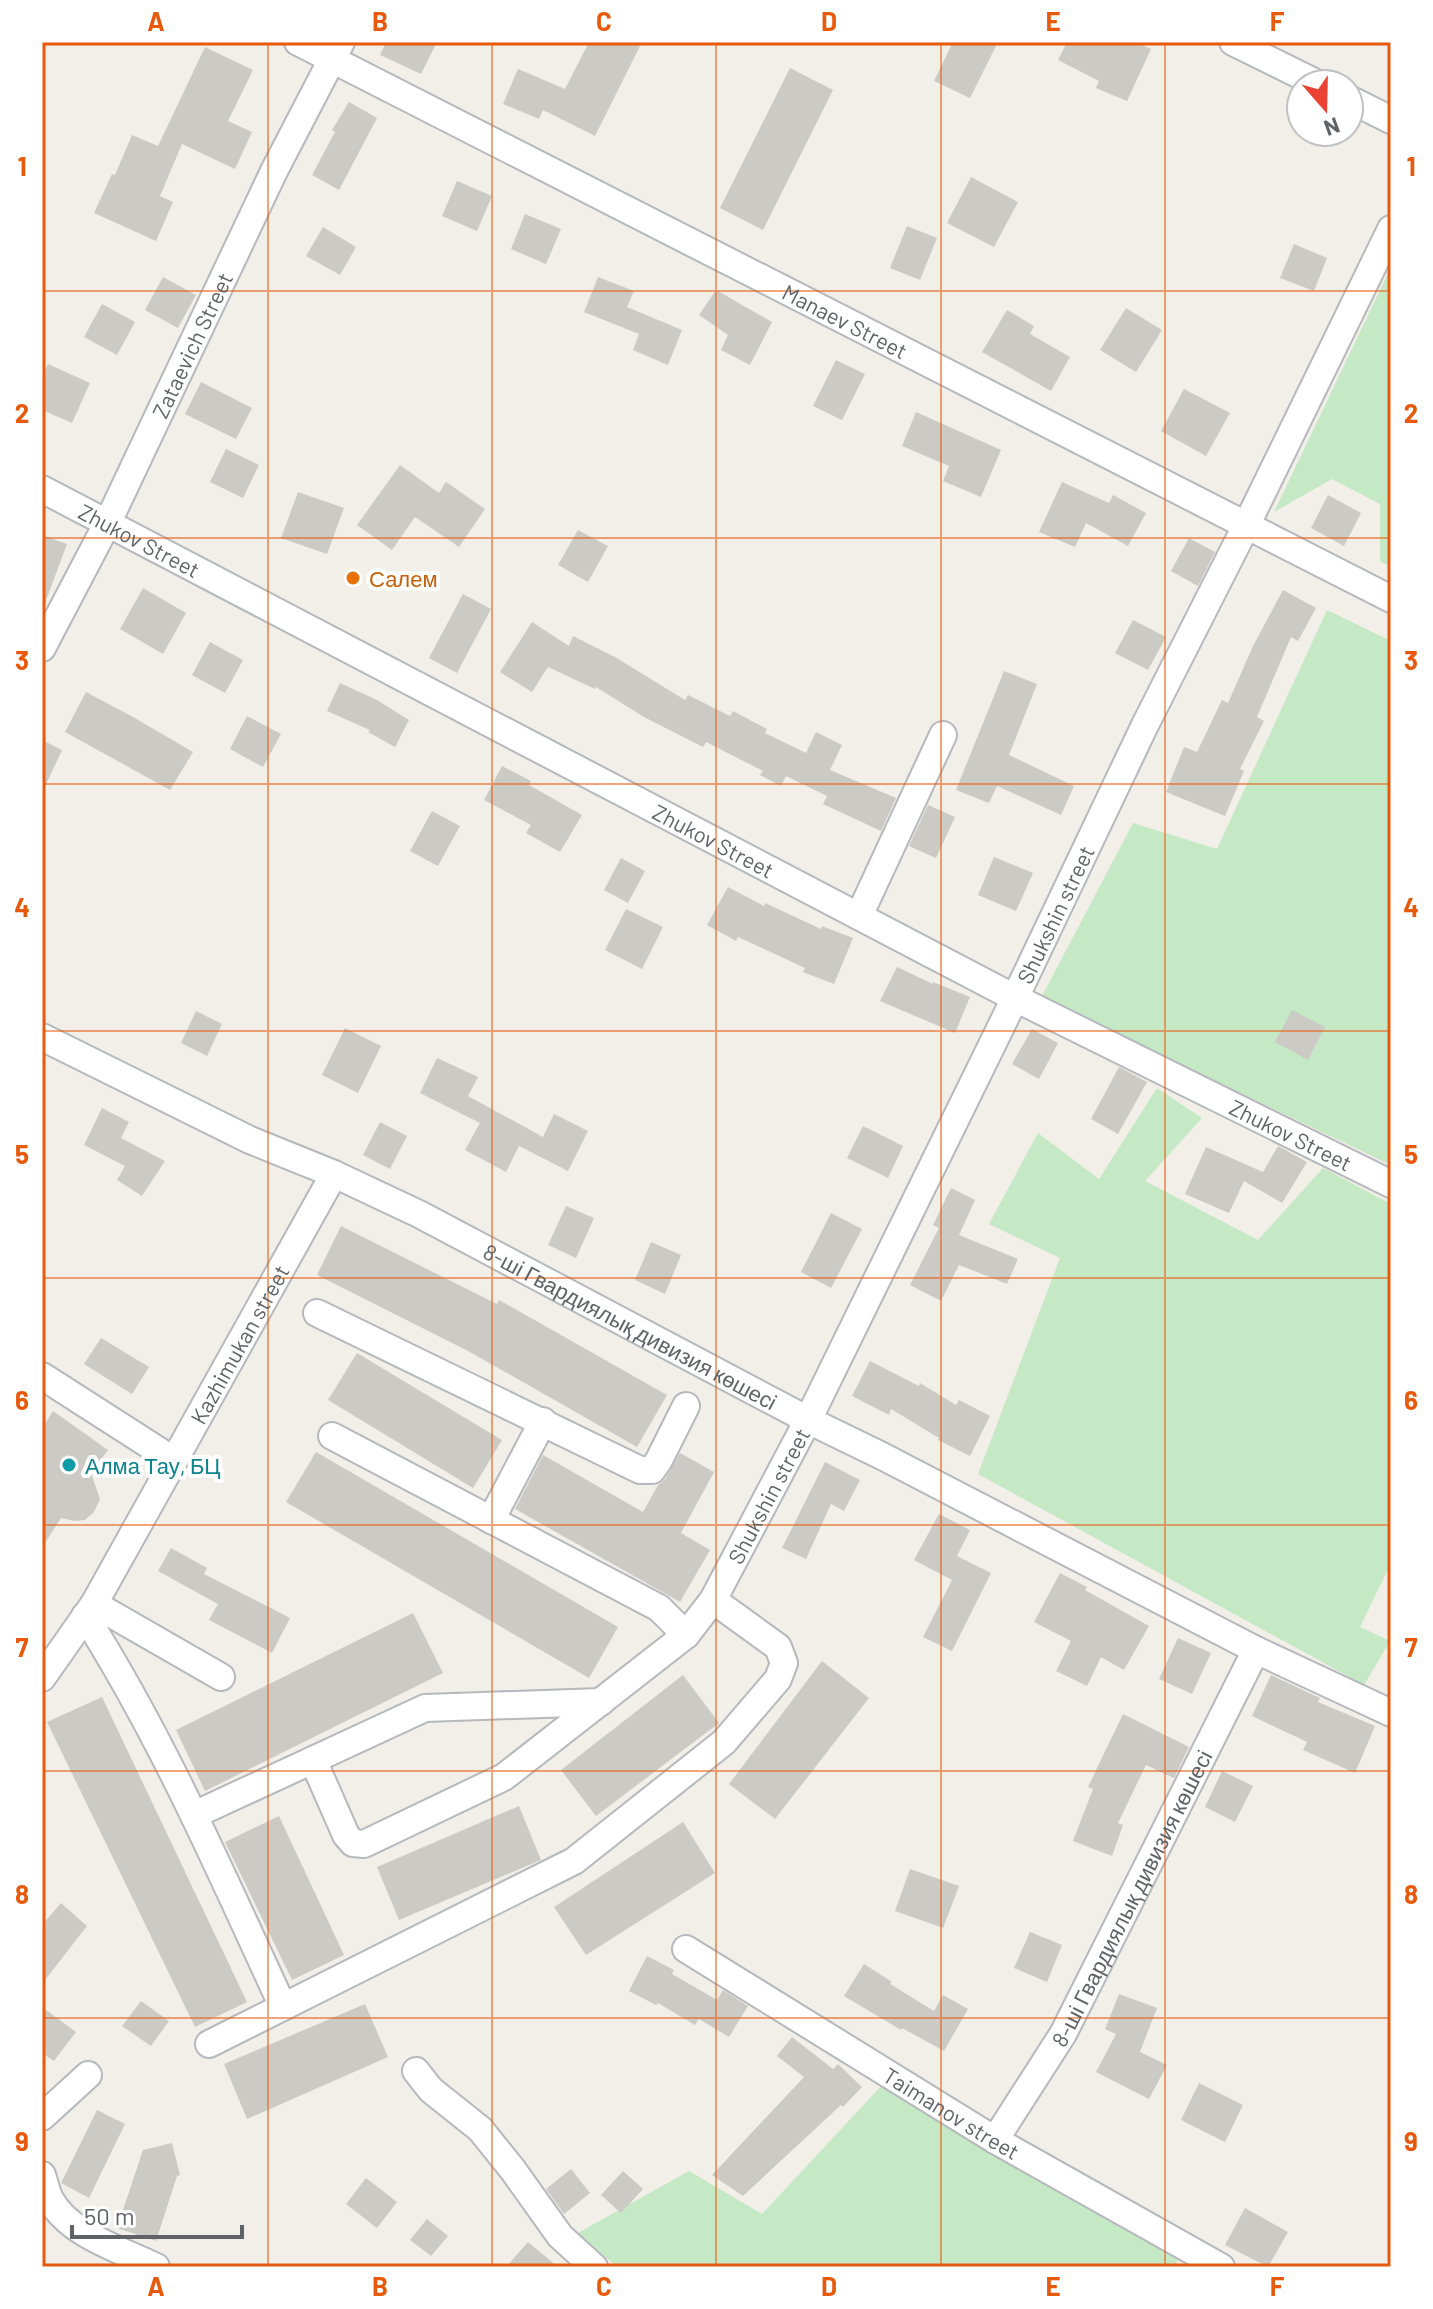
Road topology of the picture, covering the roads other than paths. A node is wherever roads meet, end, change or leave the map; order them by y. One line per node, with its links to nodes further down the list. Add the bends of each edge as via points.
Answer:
1 (298, 42): 3 (street, Manaev Street)
2 (1233, 42): 4 (street)
3 (336, 50): 9 (street, Zataevich Street); 10 (street, Manaev Street)
4 (1286, 68)
5 (1365, 107): 6 (street)
6 (1391, 120)
7 (1391, 229): 10 (street, Shukshin street)
8 (42, 489): 9 (street, Zhukov Street)
9 (108, 522): 12 (street, Zataevich Street); 14 (street, Zhukov Street)
10 (1246, 526): 11 (street, Manaev Street); 15 (street, Shukshin street)
11 (1391, 599)
12 (42, 648)
13 (943, 735): 14 (street)
14 (859, 916): 15 (street, Zhukov Street)
15 (1015, 998): 18 (street, Zhukov Street); 22 (street, Shukshin street)
16 (42, 1037): 17 (street, 8-ші Гвардиялық дивизия көшесі, via 250,1140)
17 (334, 1174): 22 (street, 8-ші Гвардиялық дивизия көшесі); 25 (street, Kazhimukan street)
18 (1391, 1184)
19 (317, 1313): 23 (street)
20 (42, 1376): 25 (street)
21 (686, 1406): 23 (street, via 652,1470 640,1470)
22 (808, 1420): 27 (street, Shukshin street); 30 (street, 8-ші Гвардиялық дивизия көшесі)
23 (543, 1421): 26 (street)
24 (332, 1436): 26 (street)
25 (173, 1460): 28 (street, Kazhimukan street)
26 (491, 1520): 29 (street, via 659,1608)
27 (713, 1600): 29 (street, Shukshin street); 38 (street, via 778,1647 784,1663 778,1679 724,1742 574,1861)
28 (89, 1610): 31 (street); 32 (street, Kazhimukan street); 36 (street)
29 (686, 1635): 33 (street, Shukshin street)
30 (1256, 1650): 34 (street, 8-ші Гвардиялық дивизия көшесі); 43 (street, 8-ші Гвардиялық дивизия көшесі, via 1063,2034)
31 (221, 1677)
32 (42, 1678)
33 (601, 1702): 35 (street, via 425,1708); 35 (street, Shukshin street, via 504,1777 364,1844 353,1843 346,1835)
34 (1391, 1713)
35 (313, 1760): 36 (street)
36 (194, 1815): 38 (street)
37 (686, 1949): 43 (street, Taimanov street)
38 (283, 2007): 39 (street)
39 (209, 2044)
40 (416, 2071): 46 (street, via 431,2090 480,2129 560,2236)
41 (88, 2075): 42 (street)
42 (42, 2117)
43 (995, 2140): 47 (street, Taimanov street)
44 (42, 2175): 45 (street, via 64,2218)
45 (156, 2267)
46 (594, 2267)
47 (1221, 2267)

